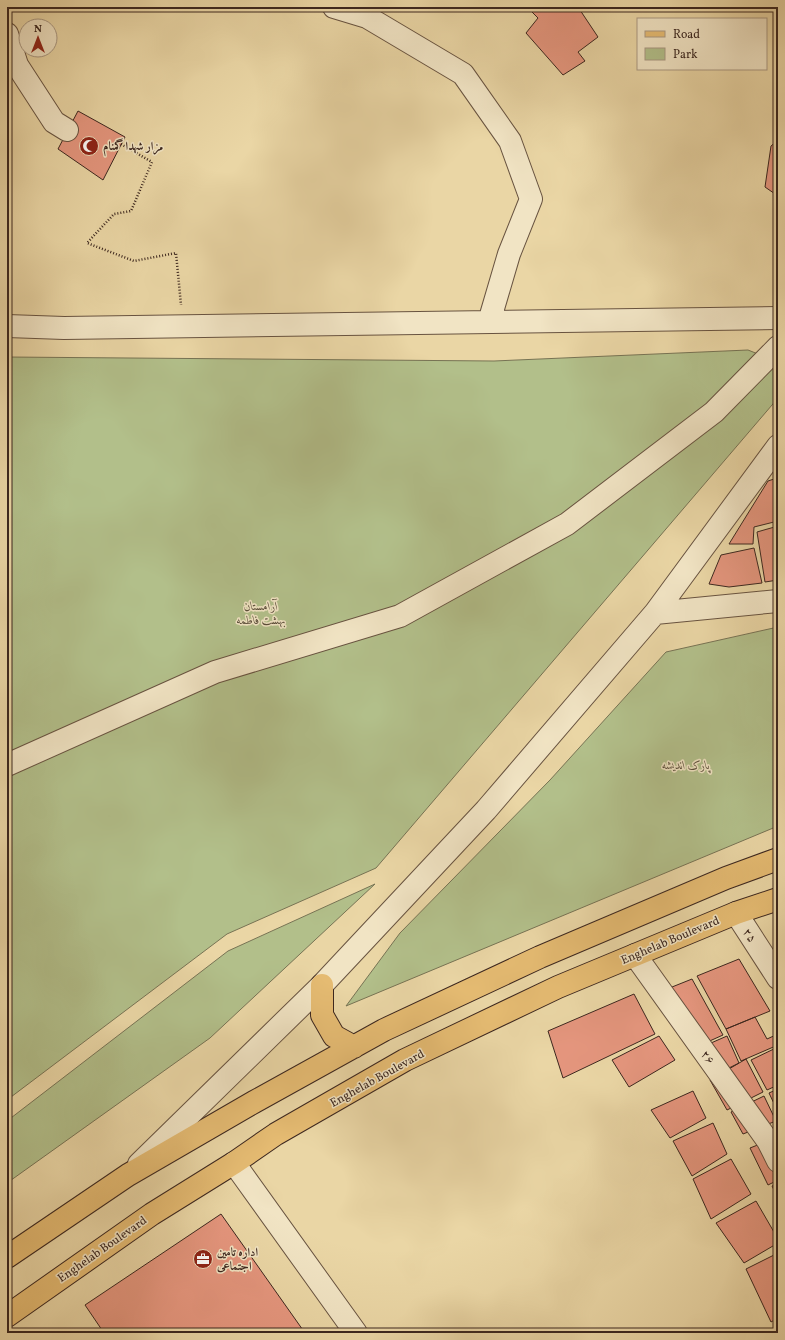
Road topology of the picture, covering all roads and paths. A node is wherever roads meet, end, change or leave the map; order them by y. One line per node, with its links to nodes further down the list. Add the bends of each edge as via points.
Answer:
1 (334, 7): 6 (street, via 367,17 463,74 510,141 531,199 509,254)
2 (7, 34): 3 (street, via 17,65 54,122)
3 (67, 130)
4 (121, 144): 8 (path, via 152,162 131,211 114,214 86,244 134,261 176,253)
5 (778, 318): 6 (street)
6 (489, 322): 8 (street)
7 (7, 326): 8 (street)
8 (183, 326)
9 (778, 346): 13 (street, via 714,412 567,524 400,616 216,672)
10 (778, 446): 12 (street)
11 (778, 601): 12 (street)
12 (655, 613): 19 (street, via 486,810)
13 (7, 765)
14 (778, 859): 20 (main road, via 726,878 540,957 384,1030)
15 (778, 899): 16 (main road, Enghelab Boulevard)
16 (736, 913): 17 (main road, Enghelab Boulevard); 18 (street, ۲۵)
17 (635, 955): 21 (street, ۲۶); 23 (main road, Enghelab Boulevard, via 558,987 405,1060 276,1134)
18 (778, 978)
19 (322, 985): 20 (main road, via 322,1015 334,1036); 24 (street)
20 (354, 1047): 24 (main road)
21 (773, 1138): 22 (street, ۲۶)
22 (778, 1161)
23 (234, 1163): 26 (main road, Enghelab Boulevard, via 152,1214); 27 (street)
24 (128, 1175): 25 (main road)
25 (7, 1257)
26 (7, 1316)
27 (356, 1333)

